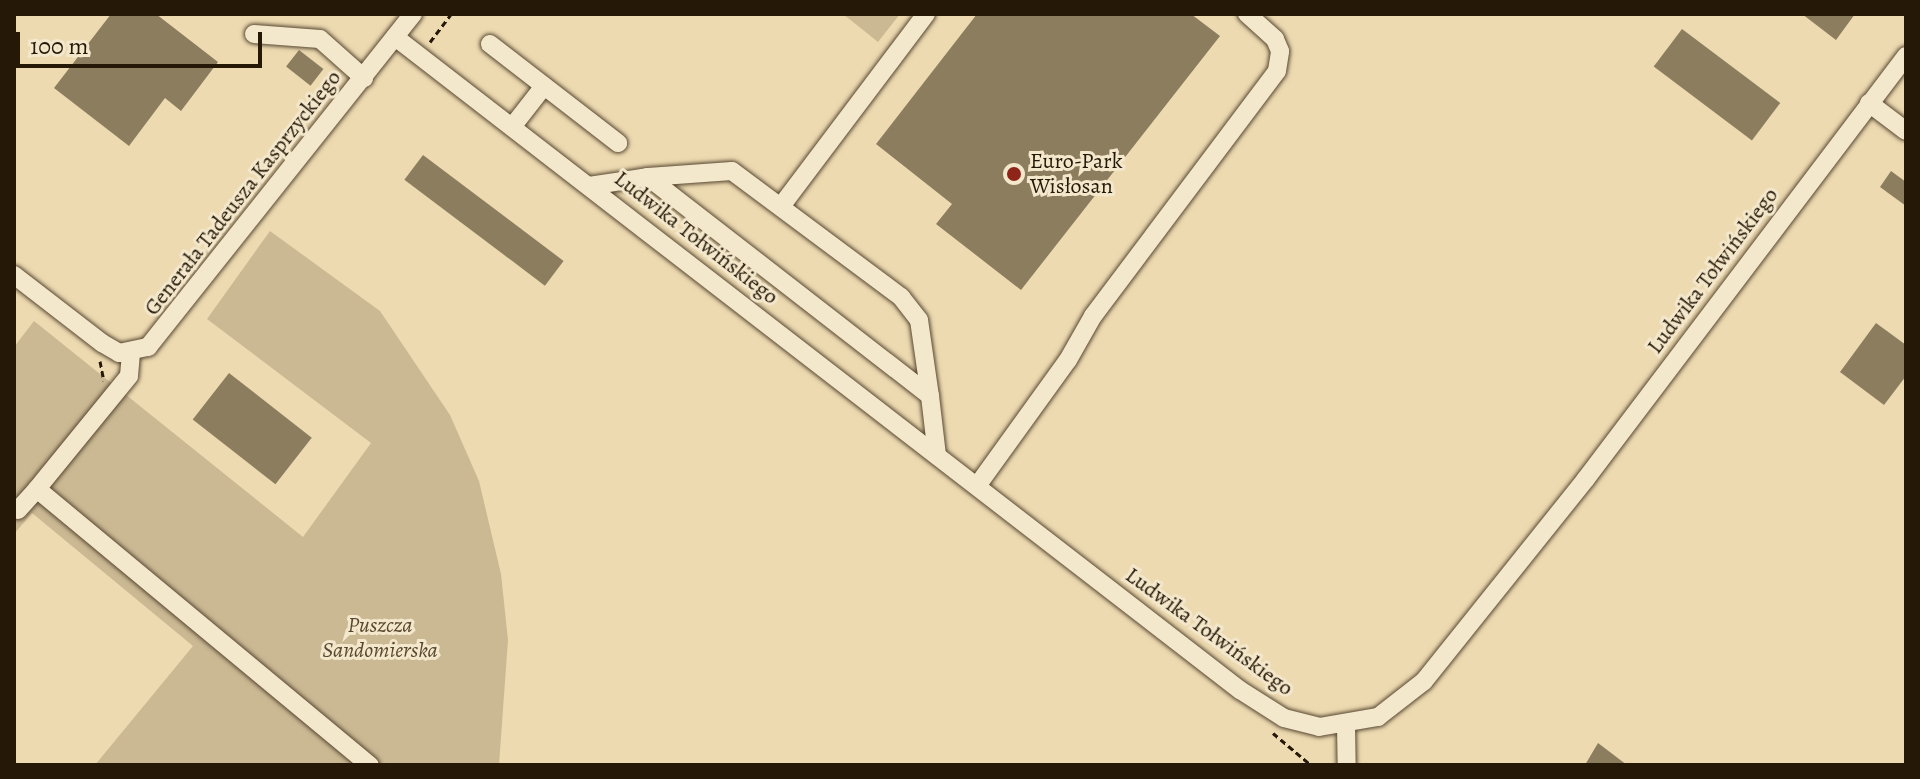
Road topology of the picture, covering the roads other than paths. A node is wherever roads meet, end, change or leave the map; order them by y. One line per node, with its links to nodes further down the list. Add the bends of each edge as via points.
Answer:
1 (413, 14): 5 (street, Generała Tadeusza Kasprzyckiego)
2 (926, 14): 16 (street)
3 (1247, 14): 21 (street, via 1275,39 1280,51 1277,71 1093,316 1068,360)
4 (254, 34): 8 (street, via 320,39)
5 (395, 37): 8 (street, Generała Tadeusza Kasprzyckiego); 11 (street, Ludwika Tołwińskiego)
6 (490, 44): 9 (street)
7 (1906, 56): 10 (street, Ludwika Tołwińskiego)
8 (364, 78): 18 (street, Generała Tadeusza Kasprzyckiego, via 164,333)
9 (544, 86): 11 (street); 13 (street)
10 (1869, 103): 12 (street); 24 (street, Ludwika Tołwińskiego, via 1585,480 1424,681 1392,709)
11 (512, 127): 15 (street, Ludwika Tołwińskiego)
12 (1906, 131)
13 (618, 143)
14 (648, 177): 15 (street); 16 (street, via 732,171); 19 (street)
15 (589, 186): 20 (street, Ludwika Tołwińskiego)
16 (782, 205): 19 (street, via 901,297 919,320)
17 (14, 275): 18 (street, via 102,343)
18 (131, 353): 22 (street, via 129,376)
19 (930, 396): 20 (street)
20 (937, 456): 21 (street, Ludwika Tołwińskiego)
21 (977, 486): 24 (street, Ludwika Tołwińskiego, via 1267,710 1302,724)
22 (37, 489): 23 (street); 25 (street)
23 (18, 510)
24 (1346, 726): 26 (street)
25 (370, 765)
26 (1347, 765)

